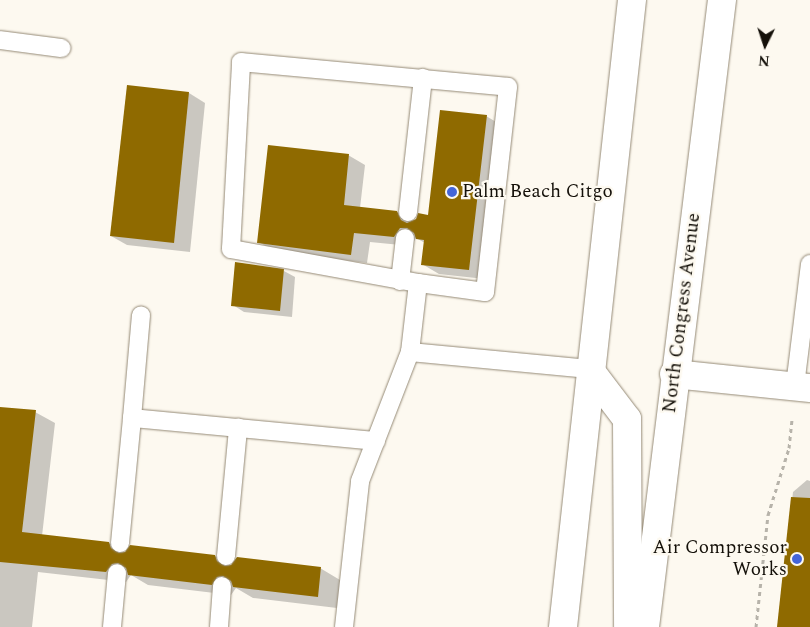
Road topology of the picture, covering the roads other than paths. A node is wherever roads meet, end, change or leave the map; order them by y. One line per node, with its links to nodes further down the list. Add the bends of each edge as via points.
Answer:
1 (632, 0): 13 (street)
2 (722, 0): 14 (street, North Congress Avenue)
3 (0, 40): 4 (lane)
4 (61, 48)
5 (423, 78): 6 (lane); 9 (lane, via 241,62 231,249); 10 (lane, via 508,87 485,292)
6 (408, 212)
7 (406, 238): 9 (lane)
8 (810, 264): 15 (lane)
9 (400, 281): 10 (lane)
10 (418, 283): 12 (lane)
11 (141, 315): 16 (lane)
12 (410, 352): 13 (lane); 18 (lane)
13 (589, 369): 26 (street); 27 (street, via 627,419)
14 (674, 374): 15 (street); 28 (street, North Congress Avenue)
15 (803, 387)
16 (132, 418): 17 (lane); 19 (lane)
17 (238, 428): 18 (lane); 20 (lane)
18 (376, 441): 25 (lane, via 360,481)
19 (120, 543)
20 (226, 556)
21 (117, 573): 23 (lane)
22 (222, 586): 24 (lane)
23 (112, 627)
24 (219, 627)
25 (344, 627)
26 (563, 627)
27 (628, 627)
28 (645, 627)

